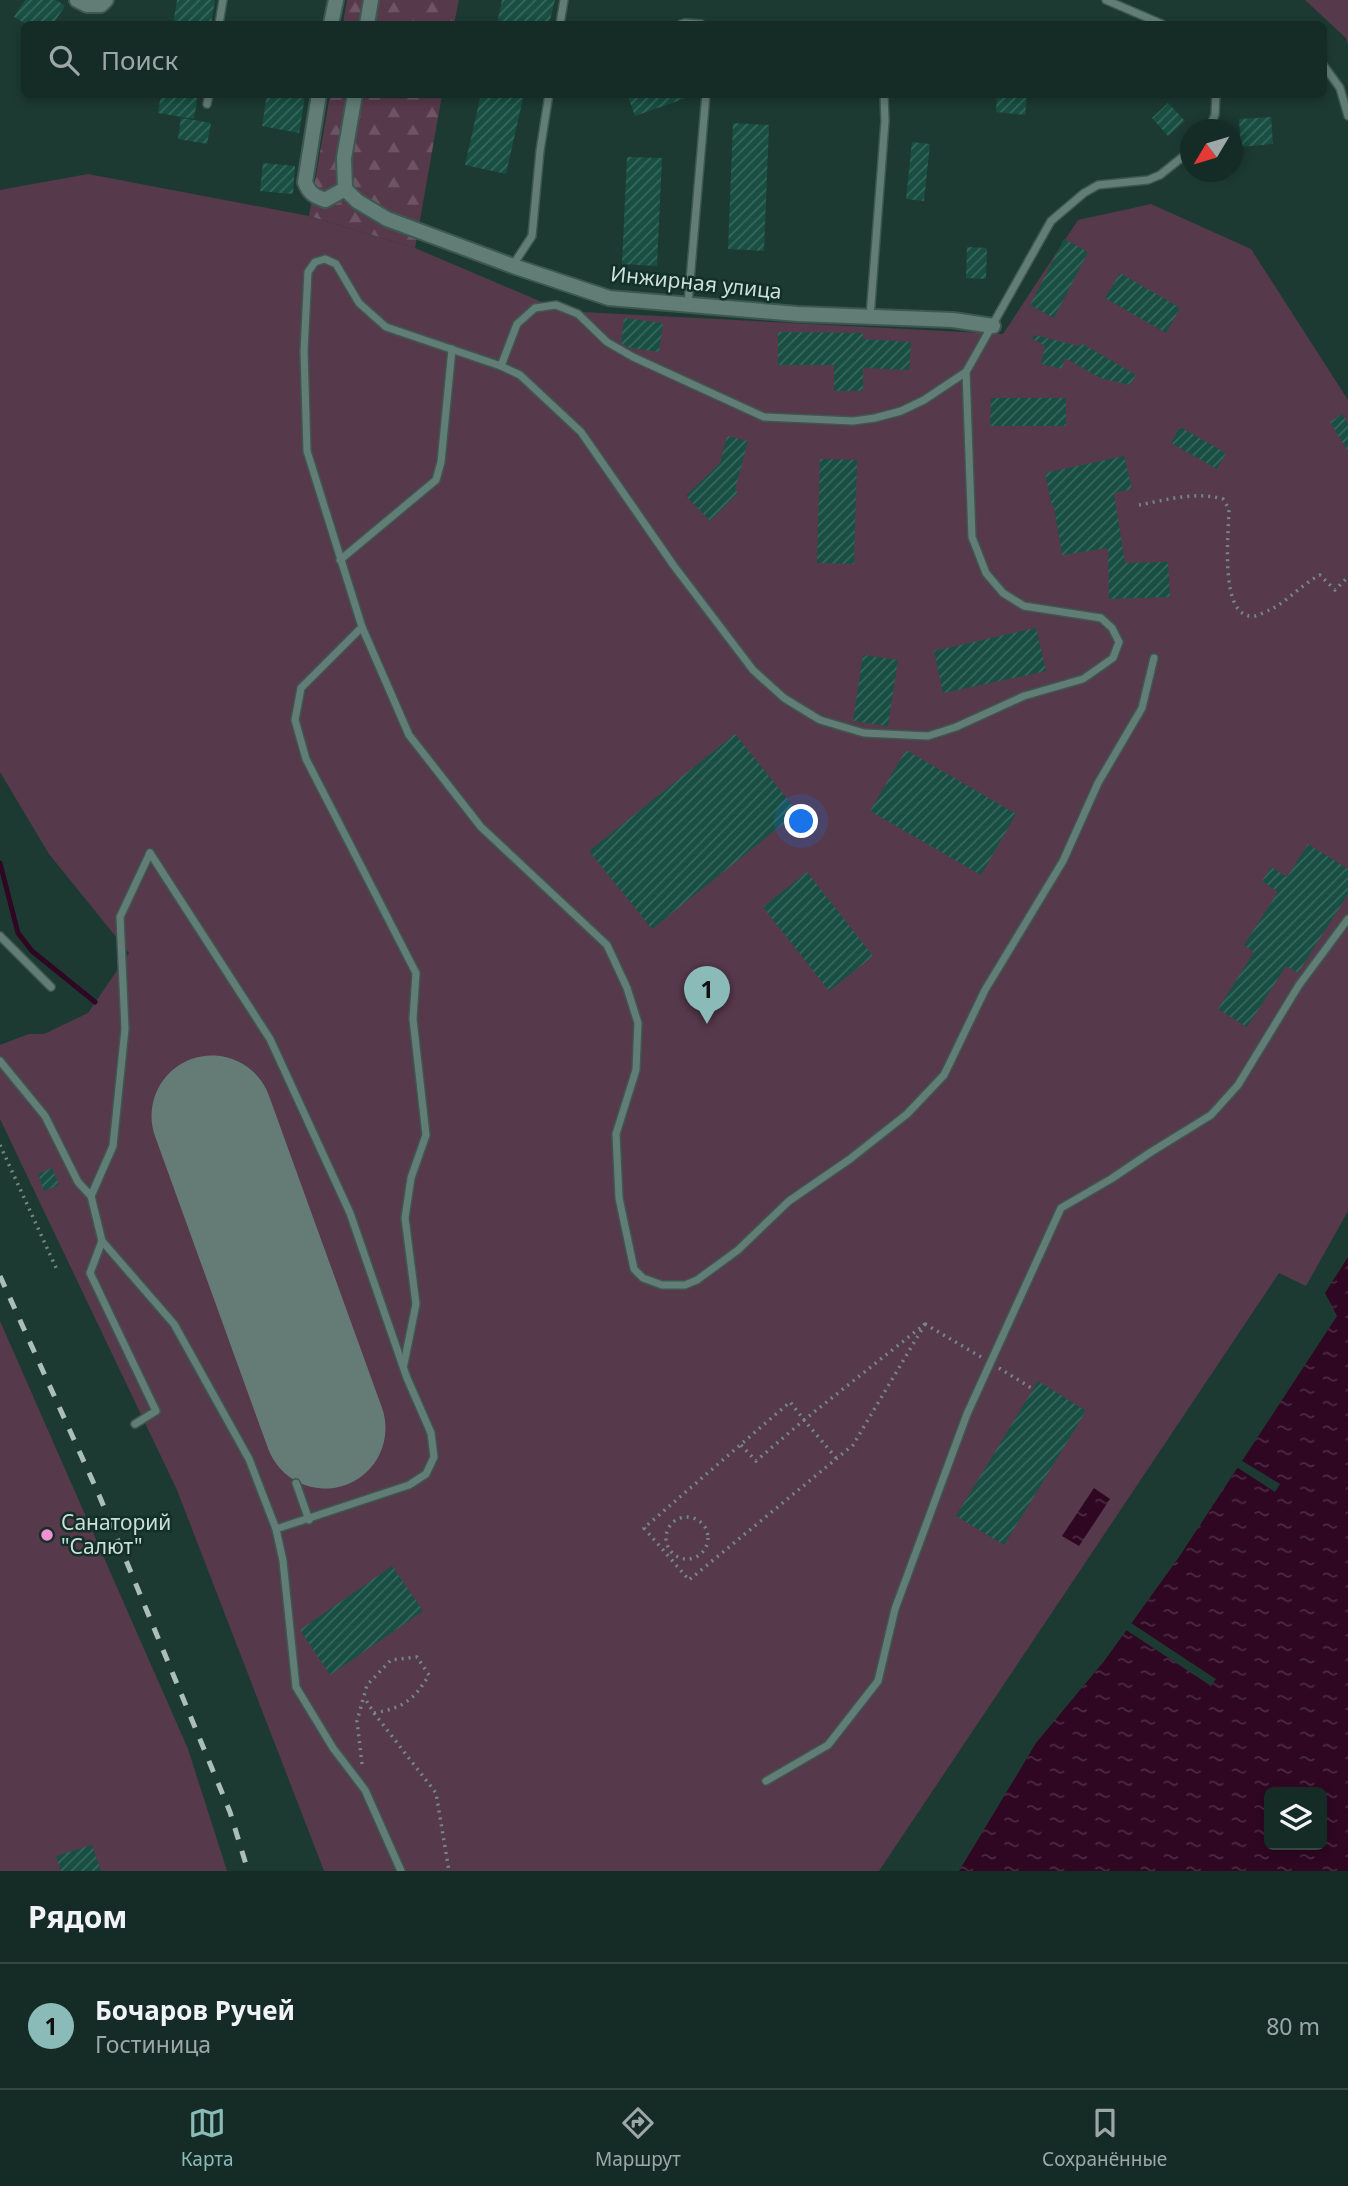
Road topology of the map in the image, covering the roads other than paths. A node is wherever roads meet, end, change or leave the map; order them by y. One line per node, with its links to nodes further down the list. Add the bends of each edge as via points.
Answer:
1 (77, 0): 2 (street, via 101,5)
2 (106, 0)
3 (223, 0): 8 (lane)
4 (335, 0): 9 (street)
5 (371, 0): 10 (street)
6 (564, 0): 11 (lane)
7 (1106, 0): 12 (lane)
8 (220, 21)
9 (332, 21)
10 (368, 21)
11 (560, 21)
12 (1155, 21)
13 (1327, 70): 22 (lane, via 1340,88)
14 (208, 98): 21 (lane)
15 (319, 98): 25 (street, via 305,182 308,191 325,200)
16 (354, 98): 25 (street, via 344,159)
17 (548, 98): 26 (lane, via 532,236)
18 (706, 98): 27 (lane)
19 (884, 98): 28 (lane)
20 (1216, 98): 23 (lane)
21 (207, 104)
22 (1348, 116)
23 (1213, 119)
24 (1180, 160): 29 (lane, via 1160,175 1098,185 1066,207 1051,221)
25 (345, 189): 26 (street, Инжирная улица, via 387,219)
26 (513, 266): 27 (street, Инжирная улица, via 609,298)
27 (688, 304): 28 (street, Инжирная улица)
28 (869, 318): 29 (street, Инжирная улица)
29 (993, 326): 32 (lane)
30 (452, 349): 31 (lane); 33 (lane, via 436,480); 33 (lane, via 386,327 359,303 336,264 324,259 315,262 309,272 304,351 307,451)
31 (501, 366): 32 (lane, via 517,324 535,308 556,305 578,314 607,342 632,357 764,417 874,418 924,400); 32 (lane, via 520,375 581,432 753,670 784,698 820,720 864,733 928,736 1024,696 1083,679 1113,658 1119,642 1101,618 1024,606 1003,593 986,573 972,537)
32 (966, 372)
33 (340, 560): 34 (lane)
34 (362, 627): 35 (lane, via 409,735 481,827 607,945 627,988 638,1023 636,1070 616,1134 619,1198 634,1269 643,1278 663,1285 697,1280 789,1201 907,1114 944,1075 985,990 1063,861 1098,783 1142,708); 42 (lane, via 301,688 295,720 306,759 416,973 413,1019 426,1135 411,1178 405,1218 416,1304)
35 (1154, 658)
36 (1348, 919): 47 (lane, via 1299,985 1238,1085 1211,1115 1061,1208 967,1414 895,1609 878,1681 828,1745)
37 (0, 936): 38 (lane)
38 (51, 987)
39 (0, 1061): 40 (lane, via 45,1116 78,1182)
40 (91, 1196): 41 (lane); 42 (lane, via 113,1146 125,1029 120,917 150,853 270,1039 350,1213)
41 (102, 1241): 43 (lane, via 90,1273 156,1410); 46 (lane, via 174,1324 249,1459)
42 (404, 1367): 45 (lane, via 431,1433 434,1457 426,1474 409,1485)
43 (135, 1424)
44 (296, 1483): 45 (lane)
45 (309, 1520): 46 (lane)
46 (276, 1529): 48 (lane, via 296,1688 365,1790)
47 (766, 1781)
48 (401, 1871)

